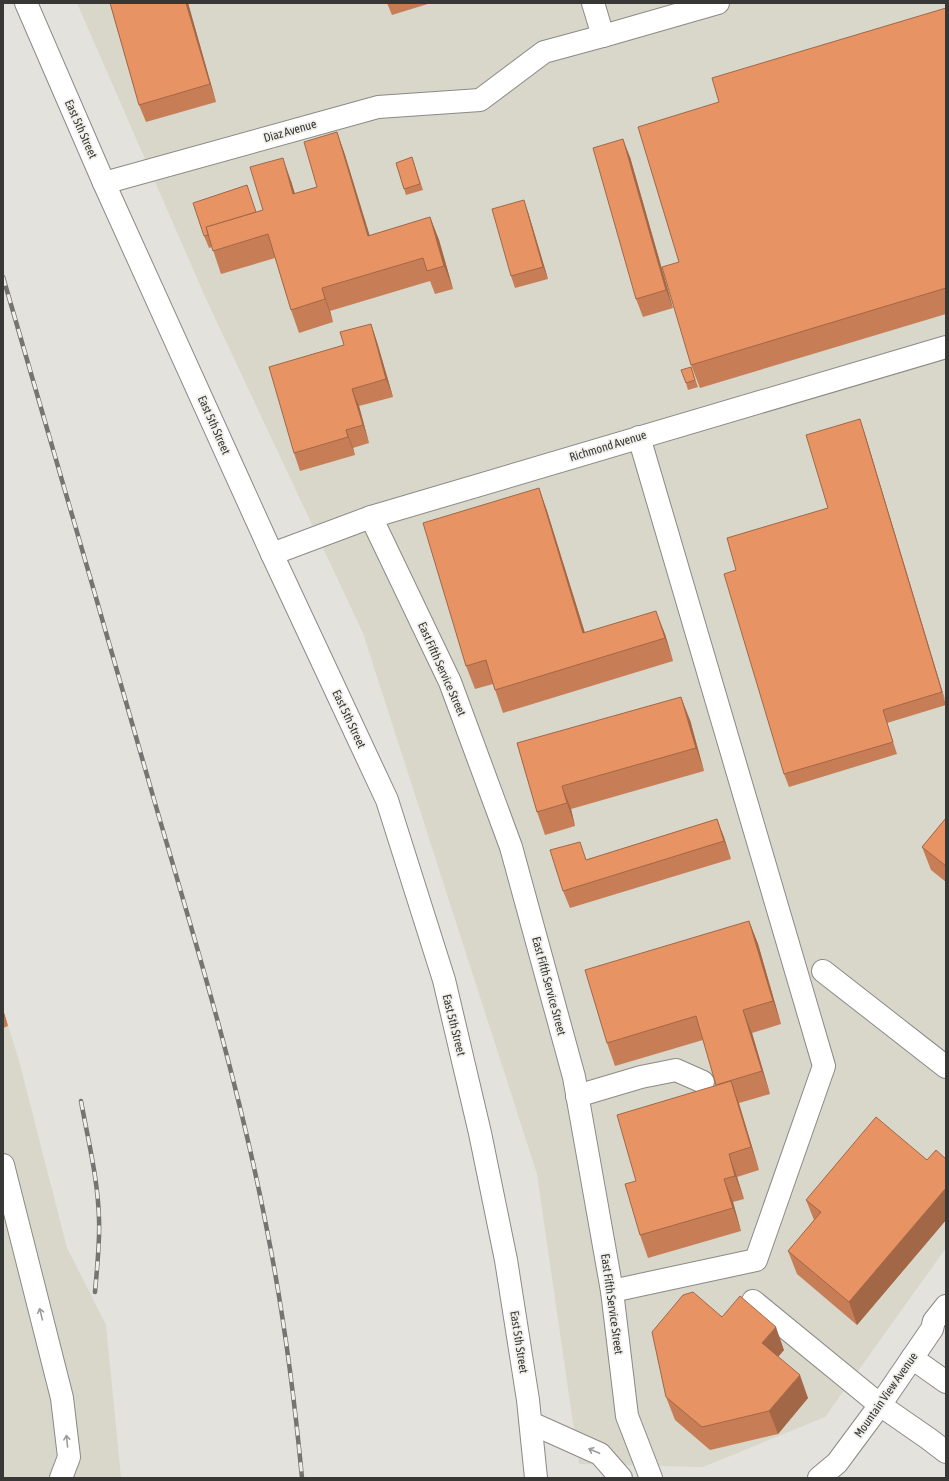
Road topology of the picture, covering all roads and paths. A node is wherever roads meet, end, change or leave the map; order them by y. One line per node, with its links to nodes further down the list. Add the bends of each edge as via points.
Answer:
1 (26, 3): 5 (main road, East 5th Street)
2 (593, 3): 4 (main road)
3 (718, 3): 4 (main road)
4 (603, 36): 5 (main road, Diaz Avenue, via 544,52 480,100 378,107)
5 (104, 183): 9 (main road, East 5th Street)
6 (946, 347): 7 (main road, Richmond Avenue)
7 (639, 437): 8 (main road, Richmond Avenue); 15 (main road, via 824,1066 756,1260)
8 (371, 517): 9 (main road, Richmond Avenue); 13 (main road, East Fifth Service Street, via 450,682 511,847)
9 (272, 554): 21 (main road, East 5th Street, via 387,800 444,980 480,1133 506,1260)
10 (823, 971): 11 (main road)
11 (946, 1067)
12 (703, 1082): 13 (main road, via 676,1070)
13 (577, 1096): 15 (main road, East Fifth Service Street)
14 (3, 1166): 23 (main road, one-way to 14, via 69,1457 62,1398)
15 (612, 1291): 26 (main road, East Fifth Service Street, via 628,1416)
16 (754, 1301): 20 (main road)
17 (942, 1319): 18 (main road, Mountain View Avenue)
18 (912, 1358): 19 (main road); 20 (main road, Mountain View Avenue)
19 (946, 1382)
20 (880, 1406): 22 (main road); 27 (main road, Mountain View Avenue, via 837,1463)
21 (531, 1423): 24 (main road, East 5th Street); 25 (main road, one-way to 21, via 600,1454)
22 (946, 1452)
23 (61, 1478)
24 (536, 1478)
25 (621, 1478)
26 (651, 1478)
27 (819, 1478)

